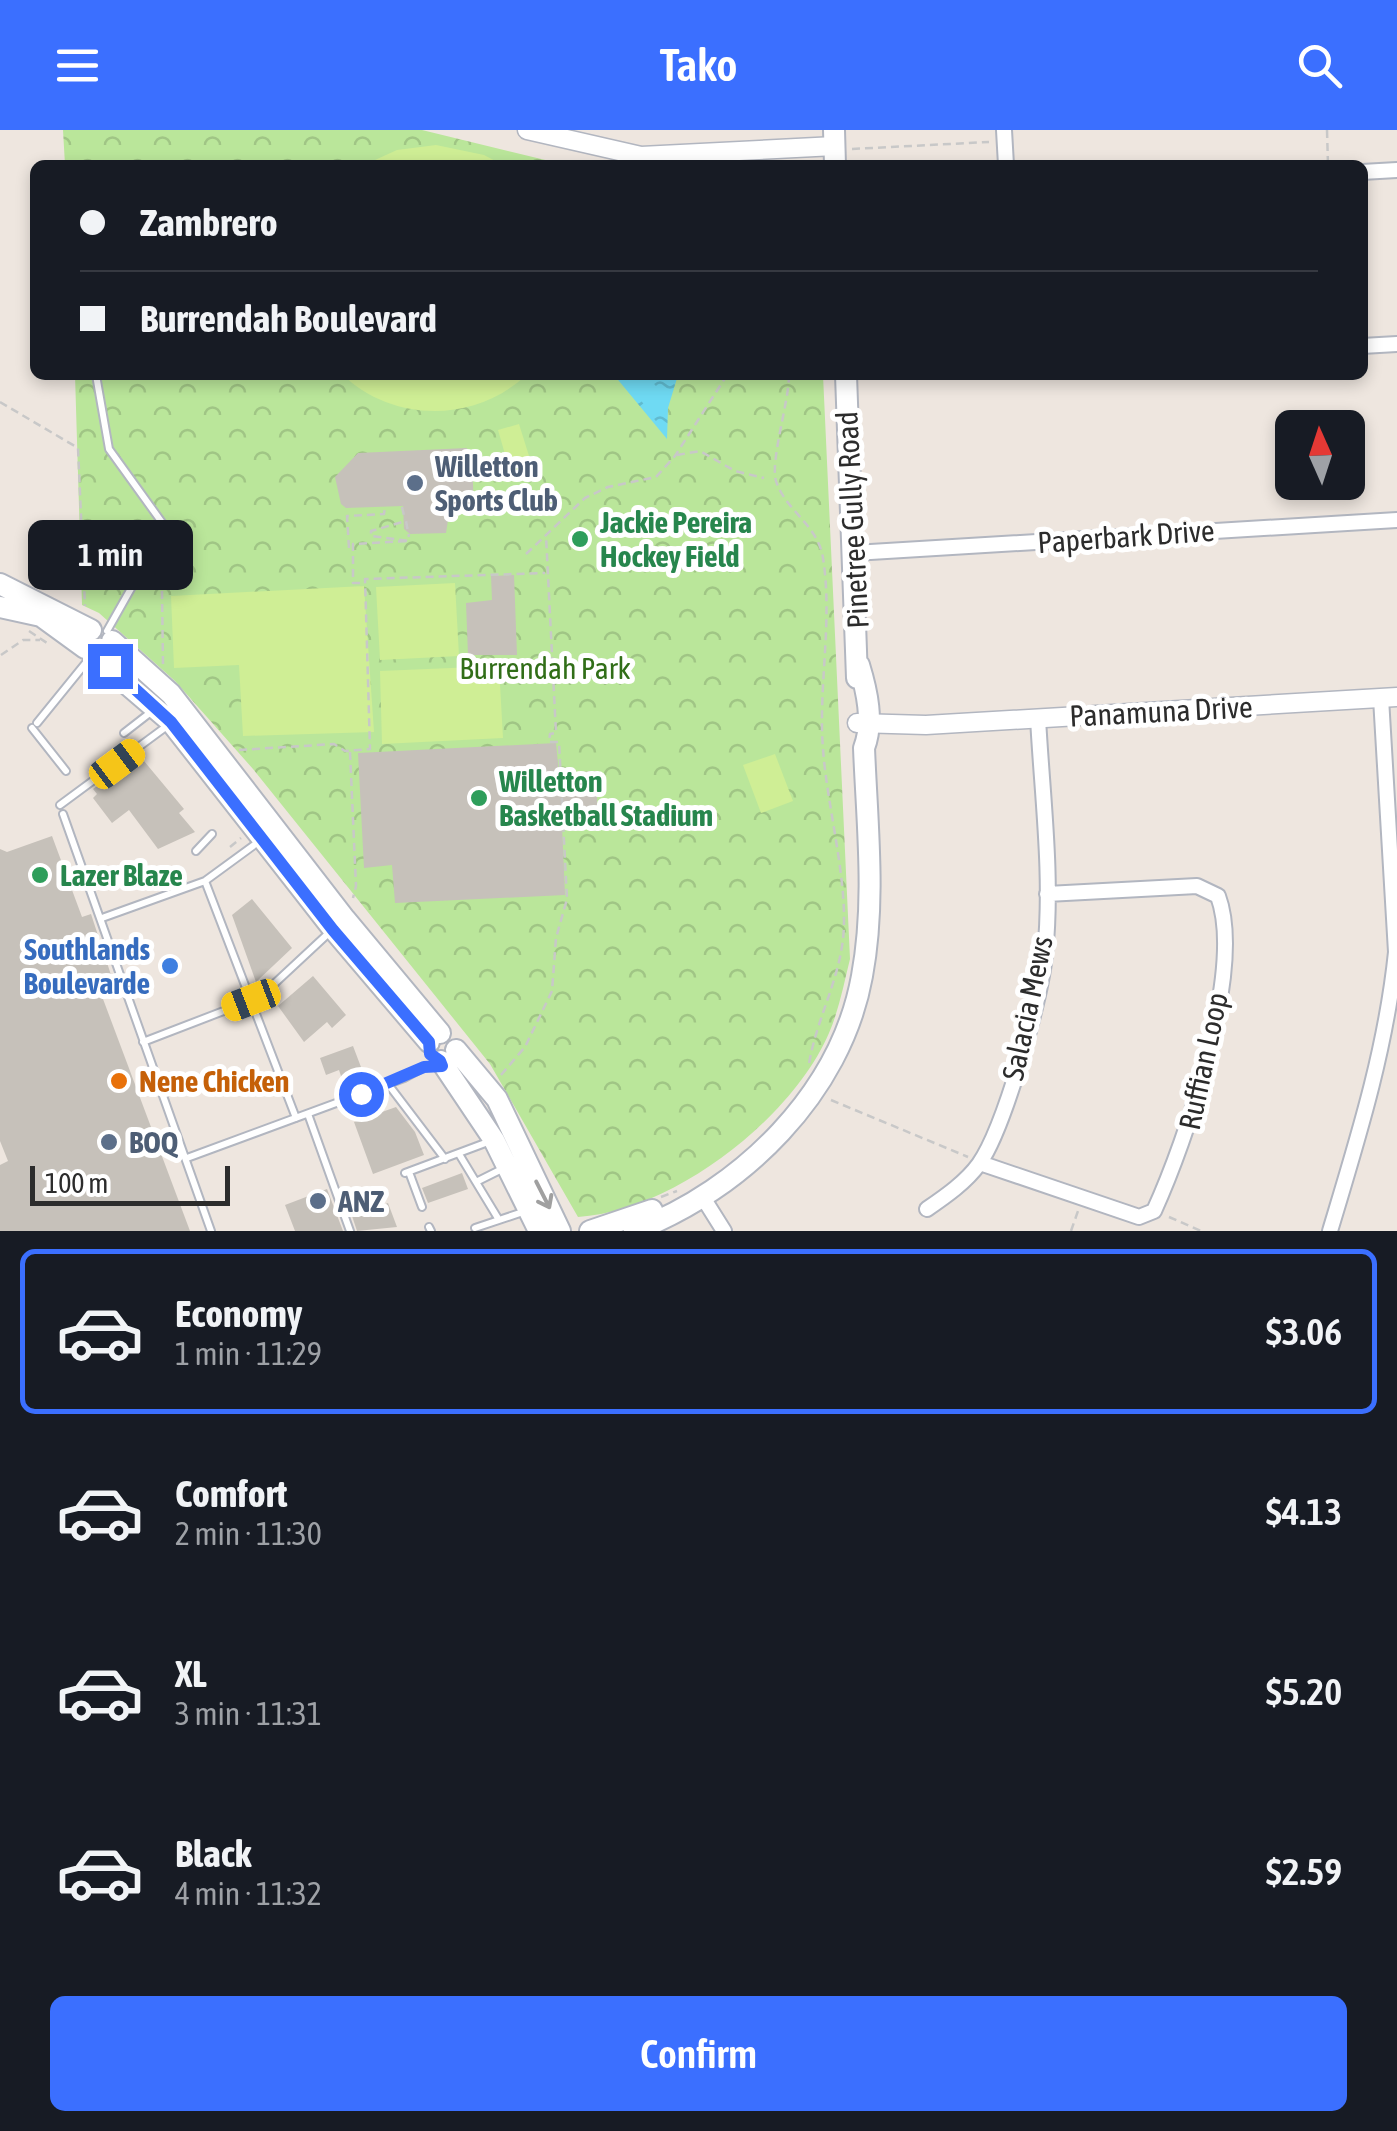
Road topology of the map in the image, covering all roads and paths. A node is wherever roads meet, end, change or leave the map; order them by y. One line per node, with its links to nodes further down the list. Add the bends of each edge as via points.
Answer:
1 (527, 130): 4 (street, via 641,156)
2 (1327, 130): 6 (path)
3 (1004, 135): 4 (path); 5 (street)
4 (838, 147)
5 (1006, 160)
6 (1328, 160)
7 (1397, 170): 8 (street)
8 (1368, 172)
9 (1397, 344): 10 (street)
10 (1368, 346)
11 (97, 380): 22 (lane, via 109,449)
12 (724, 380): 16 (path)
13 (789, 380): 60 (path, via 776,480 818,539 823,557 828,654 822,744 845,909 832,996)
14 (846, 380): 26 (main road, Pinetree Gully Road)
15 (0, 402): 35 (path, via 78,448)
16 (676, 456): 17 (path, via 700,451 735,472); 23 (path, via 656,476 585,498)
17 (764, 478)
18 (385, 507): 25 (path, via 384,514 347,516)
19 (402, 507): 21 (path)
20 (1397, 520): 26 (street, Paperbark Drive)
21 (406, 522): 24 (path); 24 (path, via 371,536)
22 (171, 535)
23 (546, 536): 27 (path); 28 (path)
24 (409, 538): 25 (path)
25 (350, 549): 30 (path, via 353,583)
26 (854, 553): 42 (main road, Pinetree Gully Road, via 859,665 867,692)
27 (526, 554)
28 (548, 572): 30 (path); 62 (path, via 556,734 550,742 559,742 567,899 552,991 526,1047)
29 (146, 576): 35 (lane)
30 (361, 583): 43 (path, via 370,749)
31 (0, 584): 35 (main road)
32 (162, 591): 37 (path)
33 (0, 607): 35 (main road)
34 (42, 640): 36 (path, via 23,640)
35 (96, 640): 39 (main road); 45 (lane, via 34,725); 49 (main road, via 171,694)
36 (1, 654)
37 (160, 671)
38 (1389, 697): 40 (street, Panamuna Drive); 56 (street)
39 (164, 714): 41 (lane); 46 (lane); 49 (main road)
40 (1038, 718): 42 (street, Panamuna Drive); 53 (street, Salacia Mews)
41 (124, 733)
42 (863, 733): 74 (main road, Pinetree Gully Road, via 868,921 862,978 846,1032 808,1098 765,1149)
43 (350, 750): 44 (path, via 334,744); 54 (path, via 356,886)
44 (227, 751)
45 (66, 772)
46 (60, 805)
47 (63, 814): 55 (lane)
48 (212, 834): 51 (lane)
49 (260, 835): 50 (path); 52 (lane); 54 (main road)
50 (230, 847)
51 (196, 851)
52 (205, 882): 55 (lane); 57 (lane)
53 (1047, 894): 70 (street, Salacia Mews, via 1045,957 1016,1077); 80 (street, Ruffian Loop, via 1197,886 1218,896 1226,917 1203,1073 1184,1144)
54 (343, 917): 57 (lane); 59 (main road, via 435,1037 430,1054)
55 (102, 918): 58 (lane)
56 (1394, 991): 93 (street)
57 (251, 1000): 58 (lane); 65 (lane)
58 (143, 1042): 68 (lane)
59 (446, 1059): 61 (lane); 62 (main road); 66 (main road)
60 (808, 1075)
61 (388, 1084): 64 (lane); 69 (lane)
62 (488, 1085): 87 (main road, one-way to 87)
63 (832, 1100): 70 (path)
64 (308, 1114): 65 (lane); 84 (lane)
65 (296, 1118): 68 (lane)
66 (494, 1140): 67 (lane); 71 (main road)
67 (459, 1154): 69 (lane); 72 (lane)
68 (187, 1158): 83 (lane)
69 (445, 1159): 77 (lane, via 407,1173)
70 (980, 1163): 75 (street); 78 (street, Salacia Mews)
71 (508, 1166): 72 (lane); 79 (main road)
72 (478, 1181): 81 (lane)
73 (678, 1190): 76 (path)
74 (702, 1196): 88 (main road, Pinetree Gully Road); 89 (main road, Pinetree Gully Road, via 685,1211); 90 (street)
75 (1083, 1196): 80 (street, via 1124,1214); 91 (path)
76 (647, 1202)
77 (422, 1207)
78 (927, 1209)
79 (529, 1210): 81 (lane); 86 (main road)
80 (1154, 1211): 92 (path)
81 (499, 1220): 82 (lane)
82 (475, 1229): 85 (lane)
83 (211, 1231)
84 (350, 1231)
85 (465, 1231)
86 (539, 1231)
87 (560, 1231)
88 (590, 1231)
89 (634, 1231)
90 (724, 1231)
91 (1071, 1231)
92 (1201, 1231)
93 (1330, 1231)

